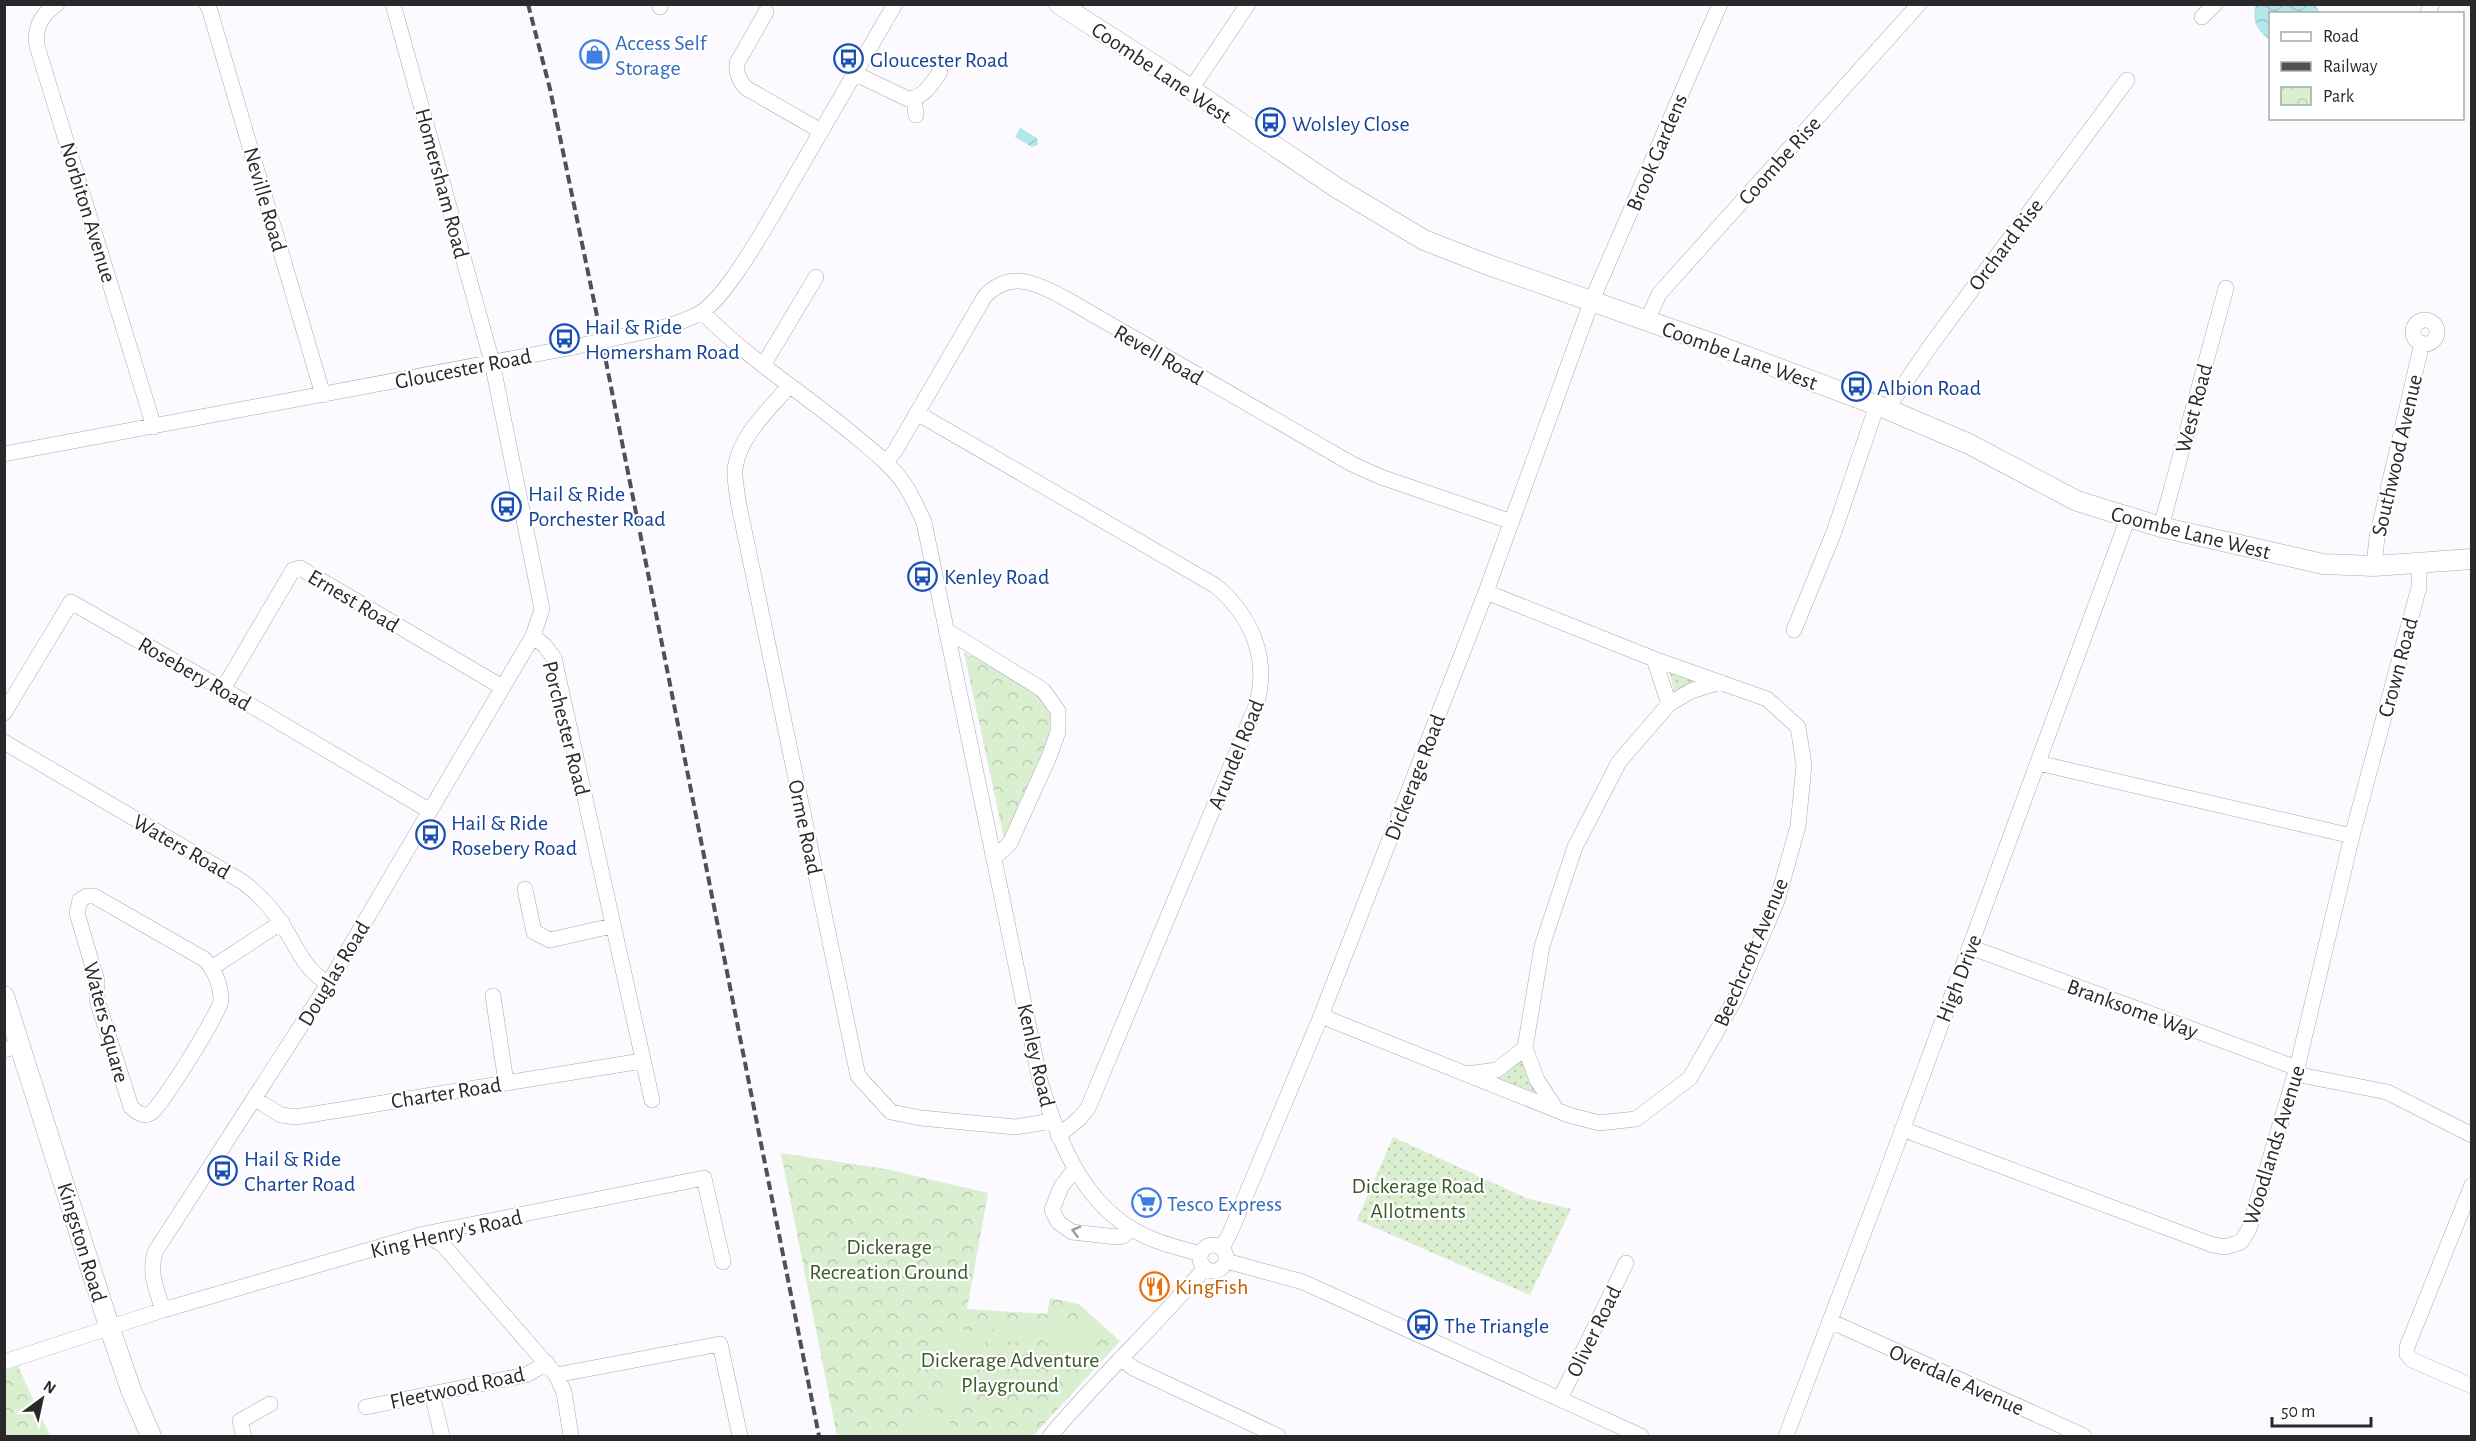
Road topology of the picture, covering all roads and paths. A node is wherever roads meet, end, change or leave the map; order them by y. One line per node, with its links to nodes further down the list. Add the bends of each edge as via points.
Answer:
1 (57, 4): 31 (street, Norbiton Avenue, via 42,18 35,35 37,46)
2 (207, 4): 28 (street, Neville Road)
3 (393, 4): 25 (street, Homersham Road)
4 (895, 4): 13 (street, Gloucester Road)
5 (1059, 4): 15 (main road, Coombe Lane West)
6 (1248, 4): 15 (street)
7 (1720, 4): 21 (street, Brook Gardens)
8 (1919, 4): 23 (street, Coombe Rise, via 1659,294)
9 (2215, 4): 11 (street)
10 (766, 12): 18 (street, via 737,63 736,73 746,88)
11 (2202, 17)
12 (940, 72): 16 (street)
13 (856, 74): 16 (street, via 908,99); 18 (street, Gloucester Road)
14 (2127, 80): 29 (street, Orchard Rise)
15 (1191, 89): 21 (main road, Coombe Lane West, via 1407,231 1483,263)
16 (914, 98): 17 (street)
17 (916, 115)
18 (820, 131): 22 (street, Gloucester Road, via 744,261)
19 (816, 277): 26 (street)
20 (2226, 288): 36 (street, West Road)
21 (1592, 300): 23 (main road, Coombe Lane West); 35 (street, Dickerage Road)
22 (702, 312): 25 (street, Gloucester Road, bridge, via 657,330); 26 (street, Kenley Road)
23 (1647, 321): 29 (main road, Coombe Lane West)
24 (2422, 343): 39 (street, Southwood Avenue, via 2377,537)
25 (492, 362): 28 (street, Gloucester Road); 43 (street, Porchester Road, via 542,609)
26 (764, 364): 27 (street, Kenley Road)
27 (789, 386): 33 (street, Kenley Road); 74 (street, Orme Road, via 741,448 735,469 738,501 858,1076 891,1112 932,1120 1015,1127)
28 (324, 395): 31 (street, Gloucester Road)
29 (1882, 407): 34 (main road, Coombe Lane West, via 1969,444 2057,492); 42 (street)
30 (917, 414): 33 (street, Revell Road); 35 (street, Revell Road, via 985,296 994,286 1018,280 1034,282 1352,464); 77 (street, Arundel Road, via 1216,586 1241,612 1260,656 1262,673 1256,706 1088,1108)
31 (154, 426): 32 (street, Gloucester Road)
32 (4, 454)
33 (885, 462): 41 (street, Kenley Road, via 905,486 924,522)
34 (2128, 518): 36 (main road, Coombe Lane West); 51 (street, High Drive)
35 (1512, 522): 40 (street, Dickerage Road)
36 (2161, 527): 39 (main road, Coombe Lane West, via 2323,564)
37 (2472, 559): 38 (main road, Coombe Lane West)
38 (2419, 563): 39 (main road, Coombe Lane West); 52 (street, Crown Road, via 2419,587)
39 (2374, 566)
40 (1486, 592): 44 (street, Beechcroft Avenue); 64 (street, Dickerage Road)
41 (946, 630): 55 (street, Kenley Road); 55 (street, via 1043,690 1058,711 1058,732 1049,757 1010,843)
42 (1794, 630)
43 (533, 636): 46 (street, Douglas Road); 58 (street, Porchester Road, via 554,658)
44 (1654, 659): 45 (street, Beechcroft Avenue); 48 (street)
45 (1720, 682): 48 (street, via 1690,691); 73 (street, Beechcroft Avenue, via 1767,699 1798,727 1804,765 1798,826 1777,901 1735,999 1690,1078 1636,1119 1599,1123)
46 (502, 687): 47 (street, Ernest Road, via 300,568 293,570); 53 (street, Douglas Road)
47 (223, 688): 49 (street, Rosebery Road, via 71,602); 53 (street, Rosebery Road)
48 (1669, 704): 66 (street, via 1618,762 1575,847 1542,946)
49 (4, 712)
50 (4, 742): 57 (street, Waters Road, via 243,882 260,895)
51 (2038, 763): 54 (street); 59 (street, High Drive)
52 (2369, 771): 54 (street, Woodlands Avenue)
53 (430, 811): 61 (street, Douglas Road)
54 (2352, 836): 68 (street, Woodlands Avenue)
55 (994, 858): 74 (street, Kenley Road, via 1040,1081)
56 (525, 889): 58 (street, via 534,932 549,940)
57 (282, 922): 60 (street); 61 (street, Waters Road, via 305,964)
58 (612, 926): 67 (street, Porchester Road)
59 (1970, 947): 68 (street, Branksome Way); 75 (street, High Drive)
60 (213, 967): 60 (street, Waters Square, via 222,1001 210,1026 163,1099 151,1113 140,1114 128,1101 97,1000 97,981 77,913 80,900 94,896)
61 (328, 984): 71 (street, Douglas Road)
62 (4, 996): 65 (main road, Kingston Road)
63 (493, 996): 70 (street)
64 (1322, 1016): 69 (street, Beechcroft Avenue); 82 (street, Dickerage Road)
65 (13, 1047): 88 (main road, Kingston Road)
66 (1526, 1048): 69 (street, via 1497,1070); 73 (street, via 1537,1080)
67 (642, 1061): 70 (street, Charter Road); 72 (street, Porchester Road)
68 (2296, 1071): 75 (street, Woodlands Avenue, via 2249,1229 2241,1242 2225,1247); 76 (street, Branksome Way, via 2387,1092)
69 (1464, 1074): 73 (street, Beechcroft Avenue)
70 (506, 1082): 71 (street, Charter Road, via 296,1117 281,1115)
71 (255, 1099): 86 (street, Douglas Road, via 155,1252 151,1266)
72 (652, 1100)
73 (1556, 1109)
74 (1052, 1121): 77 (street, Kenley Road)
75 (1902, 1129): 87 (street, High Drive)
76 (2472, 1135)
77 (1058, 1136): 78 (street, Kenley Road)
78 (1074, 1170): 80 (street, Kenley Road, via 1100,1205); 80 (street, one-way to 78, via 1122,1236 1110,1237 1072,1232 1058,1222 1052,1210 1061,1187)
79 (2472, 1185): 92 (street, via 2407,1347 2412,1360)
80 (1131, 1229): 83 (street, Kenley Road)
81 (424, 1234): 84 (street, King Henry's Road, via 704,1178); 86 (street, King Henry's Road); 91 (street, via 443,1245)
82 (1224, 1254): 83 (street, via 1211,1245 1206,1247); 83 (street, via 1219,1269 1210,1270); 94 (street, via 1310,1285)
83 (1203, 1261): 89 (street)
84 (723, 1262)
85 (1626, 1263): 94 (street, Oliver Road)
86 (163, 1310): 88 (street, King Henry's Road)
87 (1830, 1321): 105 (street, High Drive); 106 (street, Overdale Avenue)
88 (110, 1326): 90 (street, King Henry's Road); 98 (main road, Kingston Road)
89 (1122, 1359): 103 (street); 104 (street, via 1133,1368)
90 (4, 1362)
91 (551, 1369): 93 (street, Fleetwood Road); 101 (street, via 564,1392); 102 (street, Fleetwood Road, via 720,1344)
92 (2472, 1386)
93 (432, 1394): 96 (street, Fleetwood Road); 100 (street)
94 (1560, 1399): 97 (street)
95 (270, 1404): 99 (street, via 240,1421)
96 (366, 1407)
97 (1639, 1436)
98 (151, 1437)
99 (244, 1437)
100 (442, 1437)
101 (571, 1437)
102 (740, 1437)
103 (1050, 1437)
104 (1278, 1437)
105 (1786, 1437)
106 (2084, 1437)

